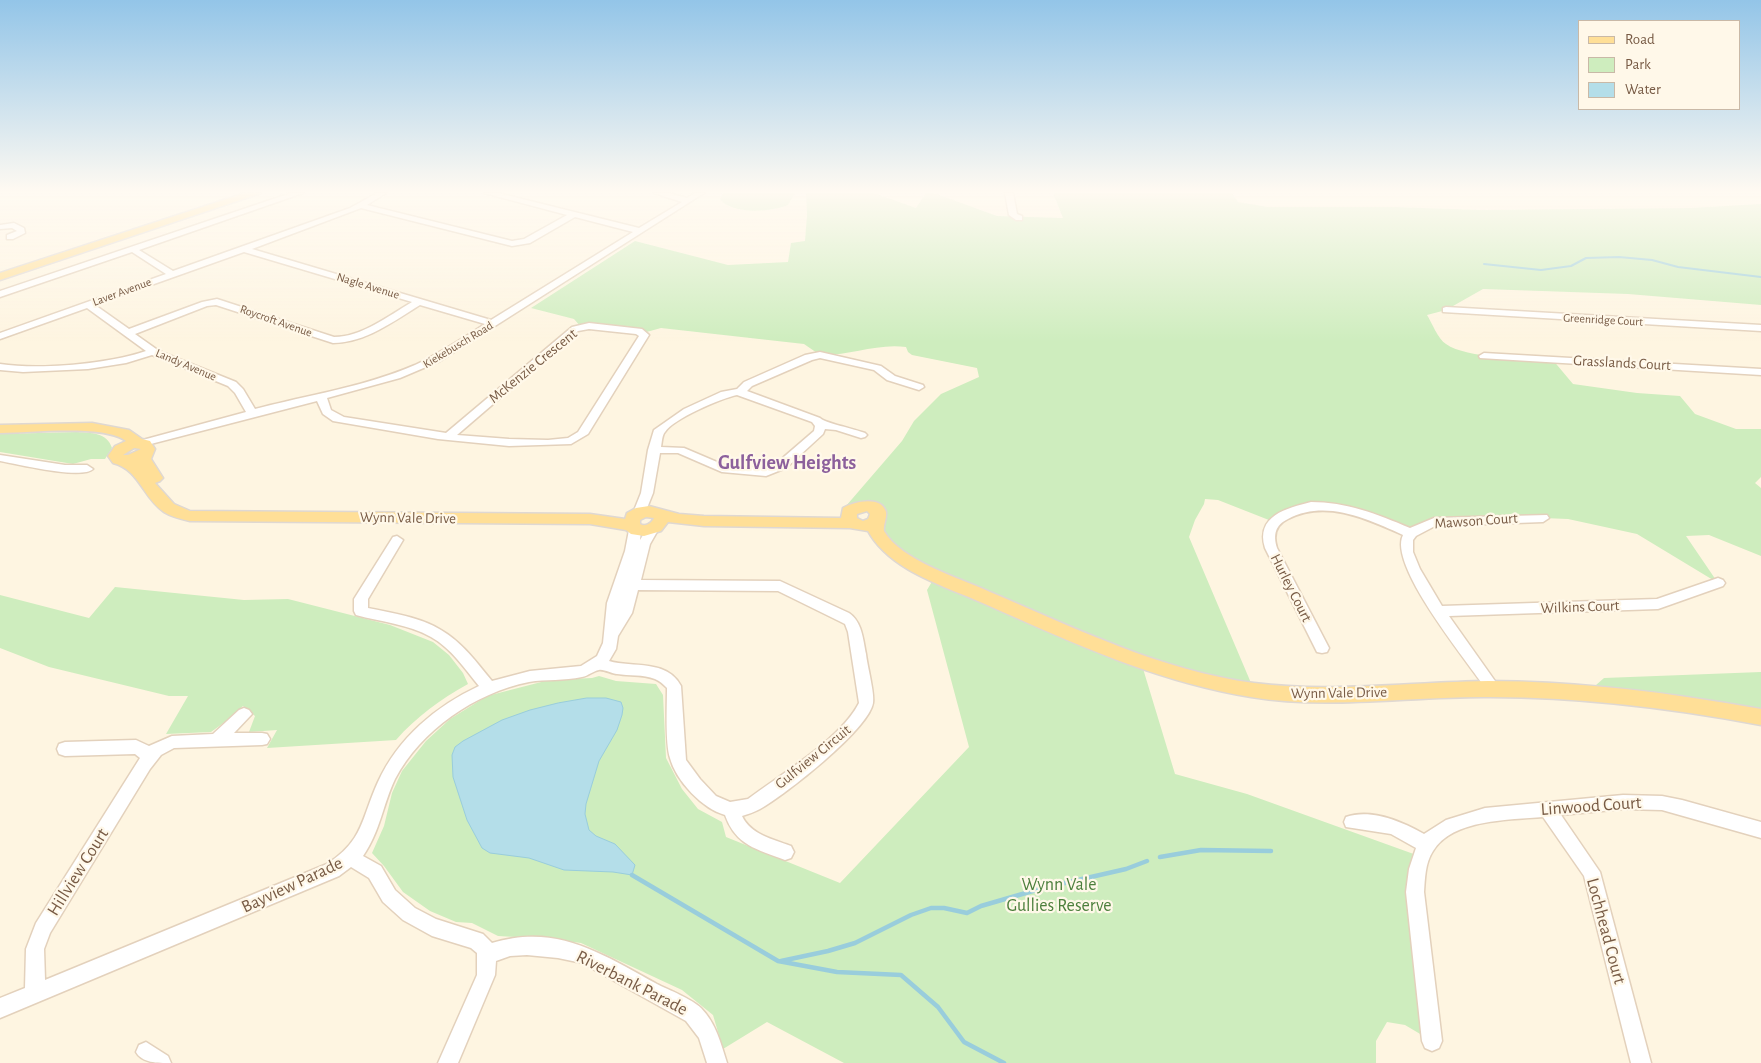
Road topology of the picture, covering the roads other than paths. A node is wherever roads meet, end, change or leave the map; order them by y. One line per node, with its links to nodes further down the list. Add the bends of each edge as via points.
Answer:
1 (101, 243): 10 (main road)
2 (152, 243): 7 (street)
3 (262, 243): 8 (street, Laver Avenue)
4 (507, 243): 5 (street)
5 (519, 243)
6 (622, 243): 15 (street, Kiekebusch Road)
7 (132, 249): 9 (street); 11 (street)
8 (244, 249): 9 (street, Laver Avenue); 12 (street, Nagle Avenue)
9 (172, 274): 13 (street, Laver Avenue)
10 (0, 276)
11 (0, 294)
12 (419, 302): 15 (street, Nagle Avenue); 17 (street, Roycroft Avenue, via 345,341 333,340 217,302)
13 (88, 304): 17 (street, Landy Avenue); 18 (street, Laver Avenue)
14 (1446, 310): 16 (street, Greenridge Court)
15 (493, 324): 25 (street, Kiekebusch Road, via 418,369)
16 (1761, 328)
17 (128, 333): 19 (street, Landy Avenue)
18 (0, 336)
19 (153, 352): 21 (street, via 129,361 100,366); 26 (street, Landy Avenue, via 232,384)
20 (1484, 356): 22 (street, Grasslands Court)
21 (0, 367)
22 (1761, 372)
23 (919, 387): 24 (street, via 891,378 877,368 820,355 748,384)
24 (740, 392): 27 (street, via 816,420); 33 (street, via 725,394 664,426 658,433)
25 (321, 396): 26 (street, Kiekebusch Road); 31 (street, McKenzie Crescent, via 325,411 332,417)
26 (252, 413): 32 (street, Kiekebusch Road)
27 (821, 425): 30 (street, via 838,426); 33 (street, via 819,432 782,465 766,472 726,468 680,450)
28 (0, 429): 29 (main road, via 81,426)
29 (106, 429): 32 (main road, via 124,433); 34 (main road, Wynn Vale Drive, via 120,440)
30 (861, 435)
31 (448, 437): 31 (street, McKenzie Crescent, via 493,443 576,440 644,335 639,331 591,326 576,329)
32 (144, 447): 34 (main road); 37 (main road, Wynn Vale Drive, via 148,467 175,504 192,511)
33 (654, 450): 40 (street)
34 (122, 456): 37 (main road, Wynn Vale Drive, via 139,470 169,510 198,516)
35 (0, 458): 36 (street, via 65,469)
36 (87, 469)
37 (227, 515): 39 (main road, Wynn Vale Drive)
38 (1543, 518): 42 (street, Mawson Court, via 1434,522)
39 (590, 519): 40 (main road, Wynn Vale Drive)
40 (645, 520): 41 (main road, Wynn Vale Drive, via 795,521 816,524); 46 (street, via 644,544)
41 (853, 521): 44 (main road, Wynn Vale Drive, via 887,556); 44 (main road, Wynn Vale Drive, via 868,525 876,522 876,532 887,546)
42 (1411, 533): 47 (street, via 1405,547 1406,556); 48 (street, Hurley Court, via 1370,516 1336,507 1293,511 1272,524 1268,534 1271,548)
43 (397, 540): 50 (street, via 361,599 361,611 435,632 457,649)
44 (936, 575): 51 (main road, Wynn Vale Drive, via 1119,654 1171,672 1221,684 1322,695)
45 (1718, 583): 47 (street, Wilkins Court, via 1658,604)
46 (627, 585): 49 (street, via 625,613); 59 (street, Gulfview Circuit, via 780,586 844,617 853,626 866,703 860,716 844,736 754,804)
47 (1439, 611): 51 (street, via 1478,680)
48 (1322, 648)
49 (599, 663): 50 (street, Bayview Parade, via 582,672 527,677); 59 (street, via 611,669 653,672 669,678 674,686 680,764 713,803)
50 (490, 688): 64 (street, Bayview Parade, via 448,711 411,744 386,783 368,835)
51 (1489, 689): 53 (main road, Wynn Vale Drive, via 1630,697)
52 (244, 714): 55 (street)
53 (1761, 717)
54 (262, 738): 55 (street, Hillview Court)
55 (217, 740): 57 (street, Hillview Court, via 172,742)
56 (65, 749): 57 (street, via 136,747 143,750)
57 (148, 758): 66 (street, Hillview Court, via 42,929 35,949)
58 (1547, 809): 61 (street, Linwood Court, via 1623,802 1662,803); 62 (street, Linwood Court, via 1467,819 1451,826); 71 (street, Lochhead Court, via 1591,872)
59 (732, 811): 63 (street, via 736,825 746,836)
60 (1352, 822): 62 (street, via 1380,822 1402,829)
61 (1760, 831)
62 (1426, 845): 68 (street, via 1417,872 1415,892)
63 (785, 852)
64 (351, 858): 65 (street, via 375,872 390,896 409,914 432,927 476,940); 66 (street, Bayview Parade, via 333,870)
65 (487, 954): 69 (street, via 486,975); 70 (street, Riverbank Parade, via 524,946 585,955 692,1014 707,1033)
66 (35, 994): 67 (street, Bayview Parade)
67 (0, 1008)
68 (1432, 1041)
69 (448, 1063)
70 (717, 1063)
71 (1641, 1063)

